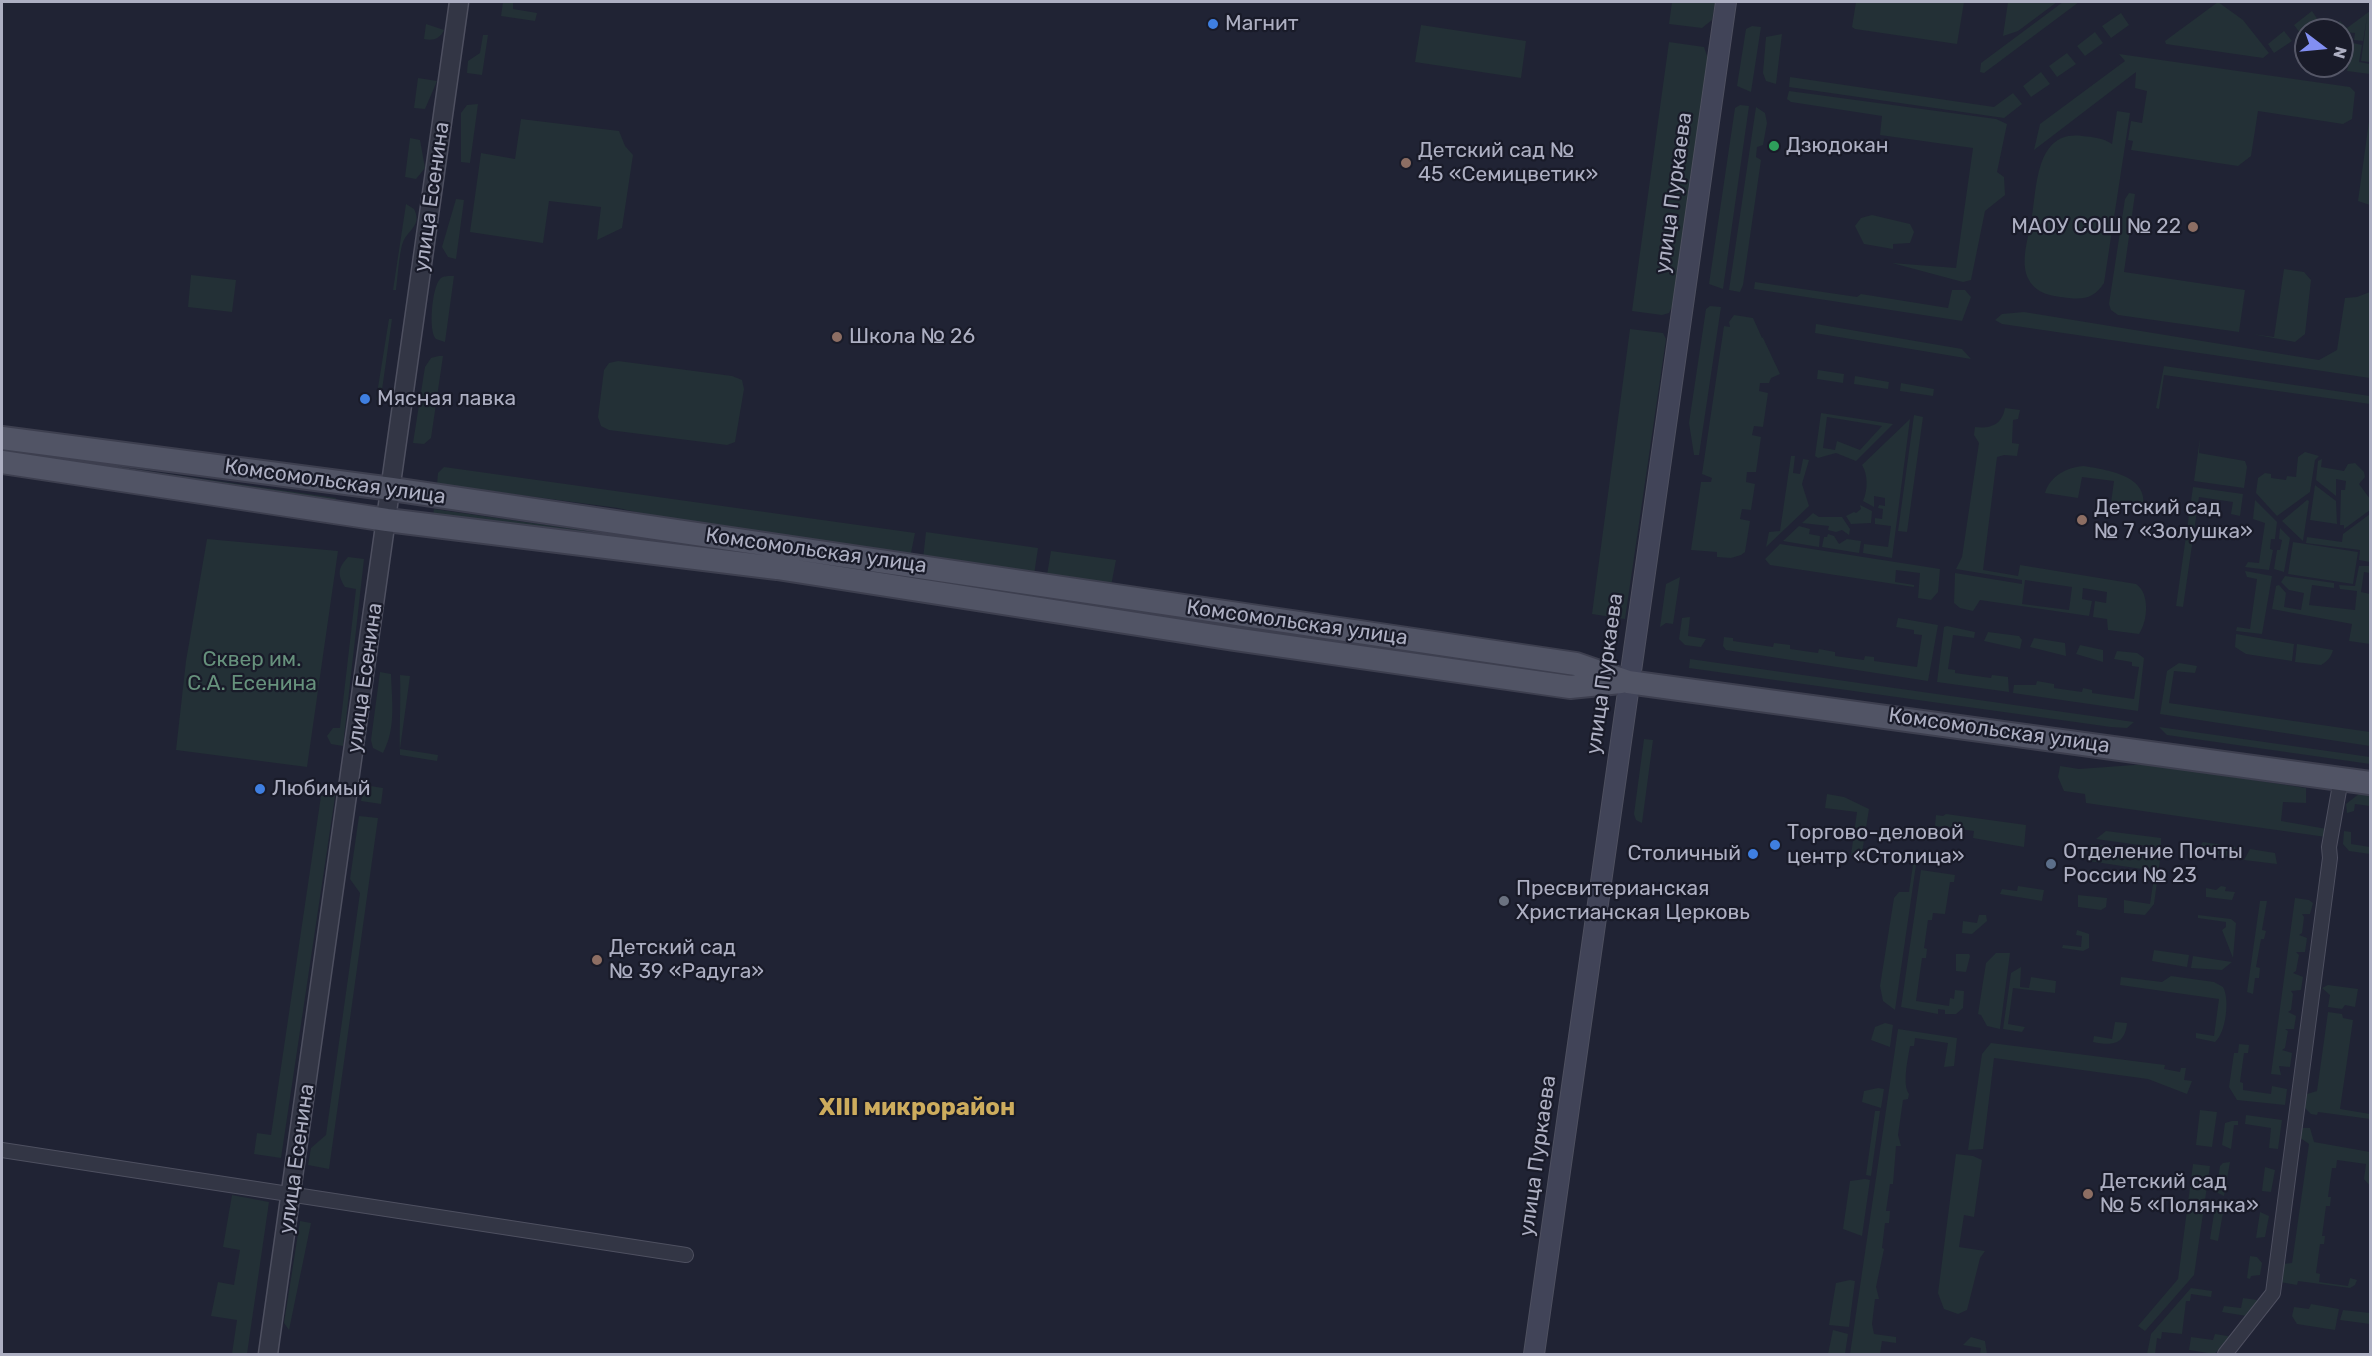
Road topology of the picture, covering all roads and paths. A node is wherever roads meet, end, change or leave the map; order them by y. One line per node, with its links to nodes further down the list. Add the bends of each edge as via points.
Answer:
1 (459, 2): 5 (street, улица Есенина)
2 (1726, 2): 7 (main road, улица Пуркаева)
3 (2, 438): 5 (main road, Комсомольская улица)
4 (2, 462): 6 (main road, Комсомольская улица)
5 (392, 489): 6 (street, улица Есенина); 7 (main road, Комсомольская улица, via 1576,664)
6 (387, 520): 7 (main road, Комсомольская улица, via 777,568 1570,687); 11 (street, улица Есенина)
7 (1628, 682): 8 (main road, Комсомольская улица); 14 (main road, улица Пуркаева)
8 (2341, 779): 9 (main road, Комсомольская улица); 15 (street, via 2273,1293)
9 (2370, 783)
10 (2, 1150): 11 (street)
11 (292, 1195): 12 (street); 13 (street, улица Есенина)
12 (686, 1254)
13 (268, 1354)
14 (1534, 1354)
15 (2224, 1354)

